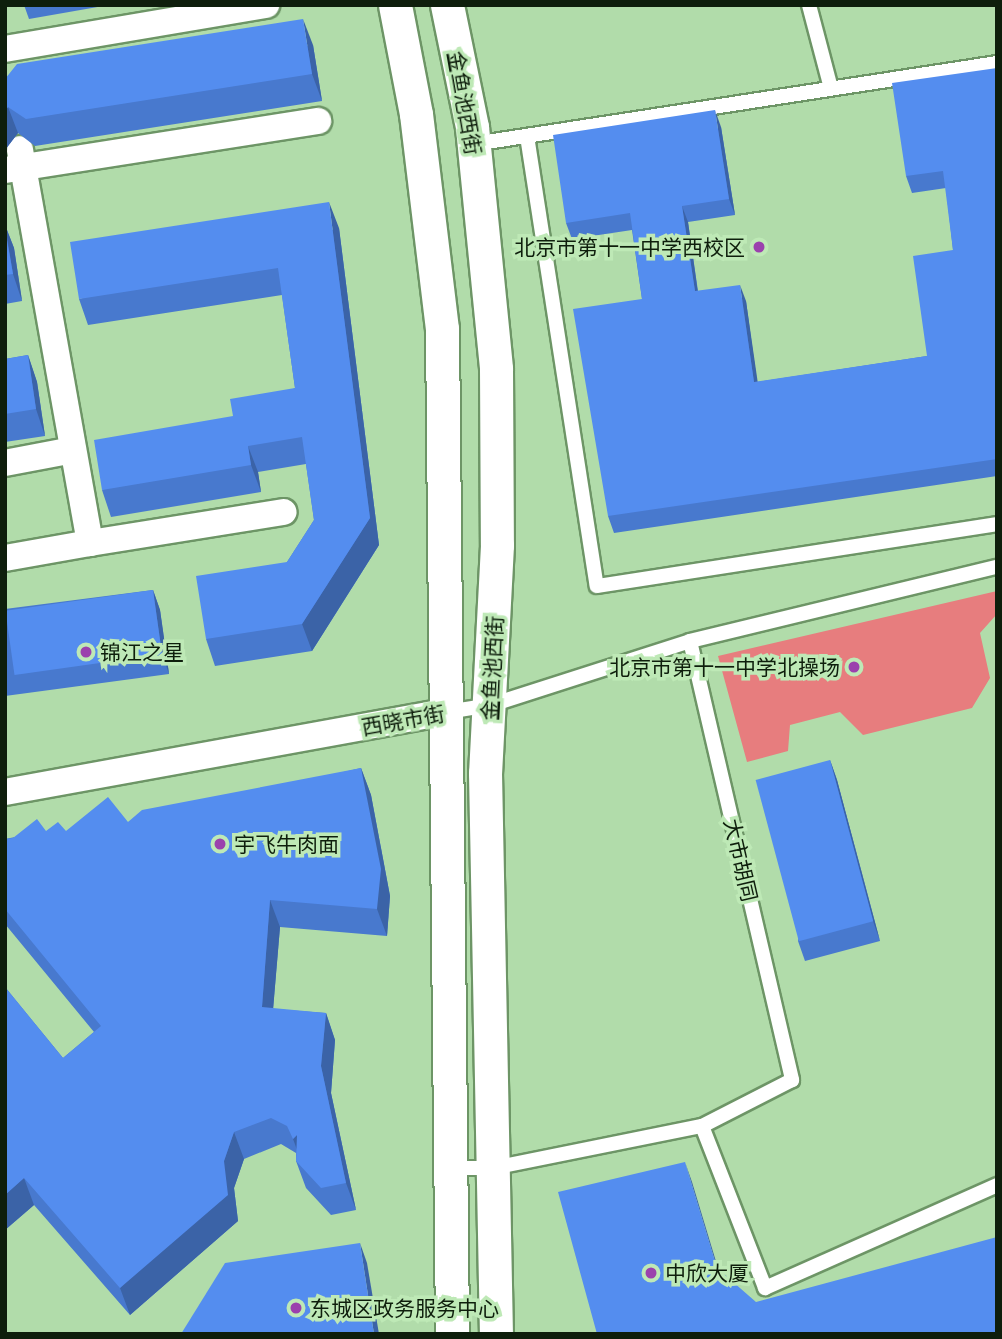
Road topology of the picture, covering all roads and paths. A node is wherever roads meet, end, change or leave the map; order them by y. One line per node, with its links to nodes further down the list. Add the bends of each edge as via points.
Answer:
1 (266, 5): 5 (street)
2 (395, 5): 21 (street, 金鱼池西街, via 416,114 442,329)
3 (447, 5): 10 (street, 金鱼池西街)
4 (809, 5): 7 (lane)
5 (6, 60)
6 (997, 63): 7 (lane)
7 (831, 88): 9 (lane)
8 (318, 121): 11 (street)
9 (527, 136): 10 (lane); 15 (lane, via 597,586)
10 (474, 144): 20 (street, 金鱼池西街, via 496,369)
11 (16, 162): 12 (street)
12 (73, 450): 13 (street); 16 (street)
13 (5, 463)
14 (284, 512): 16 (street)
15 (997, 524)
16 (90, 543): 17 (street)
17 (5, 558)
18 (997, 567): 19 (lane, 西晓市街)
19 (690, 641): 20 (lane, 西晓市街); 23 (lane, 大市胡同, via 792,1080)
20 (491, 705): 21 (lane, 西晓市街); 25 (street, 金鱼池西街, via 485,773)
21 (447, 712): 22 (street, 西晓市街); 24 (street, 金鱼池西街)
22 (5, 792)
23 (702, 1126): 25 (lane); 26 (lane, via 765,1288)
24 (451, 1168): 25 (lane); 27 (street, 金鱼池西街)
25 (494, 1168): 28 (street, 金鱼池西街)
26 (997, 1185)
27 (452, 1334)
28 (496, 1334)

